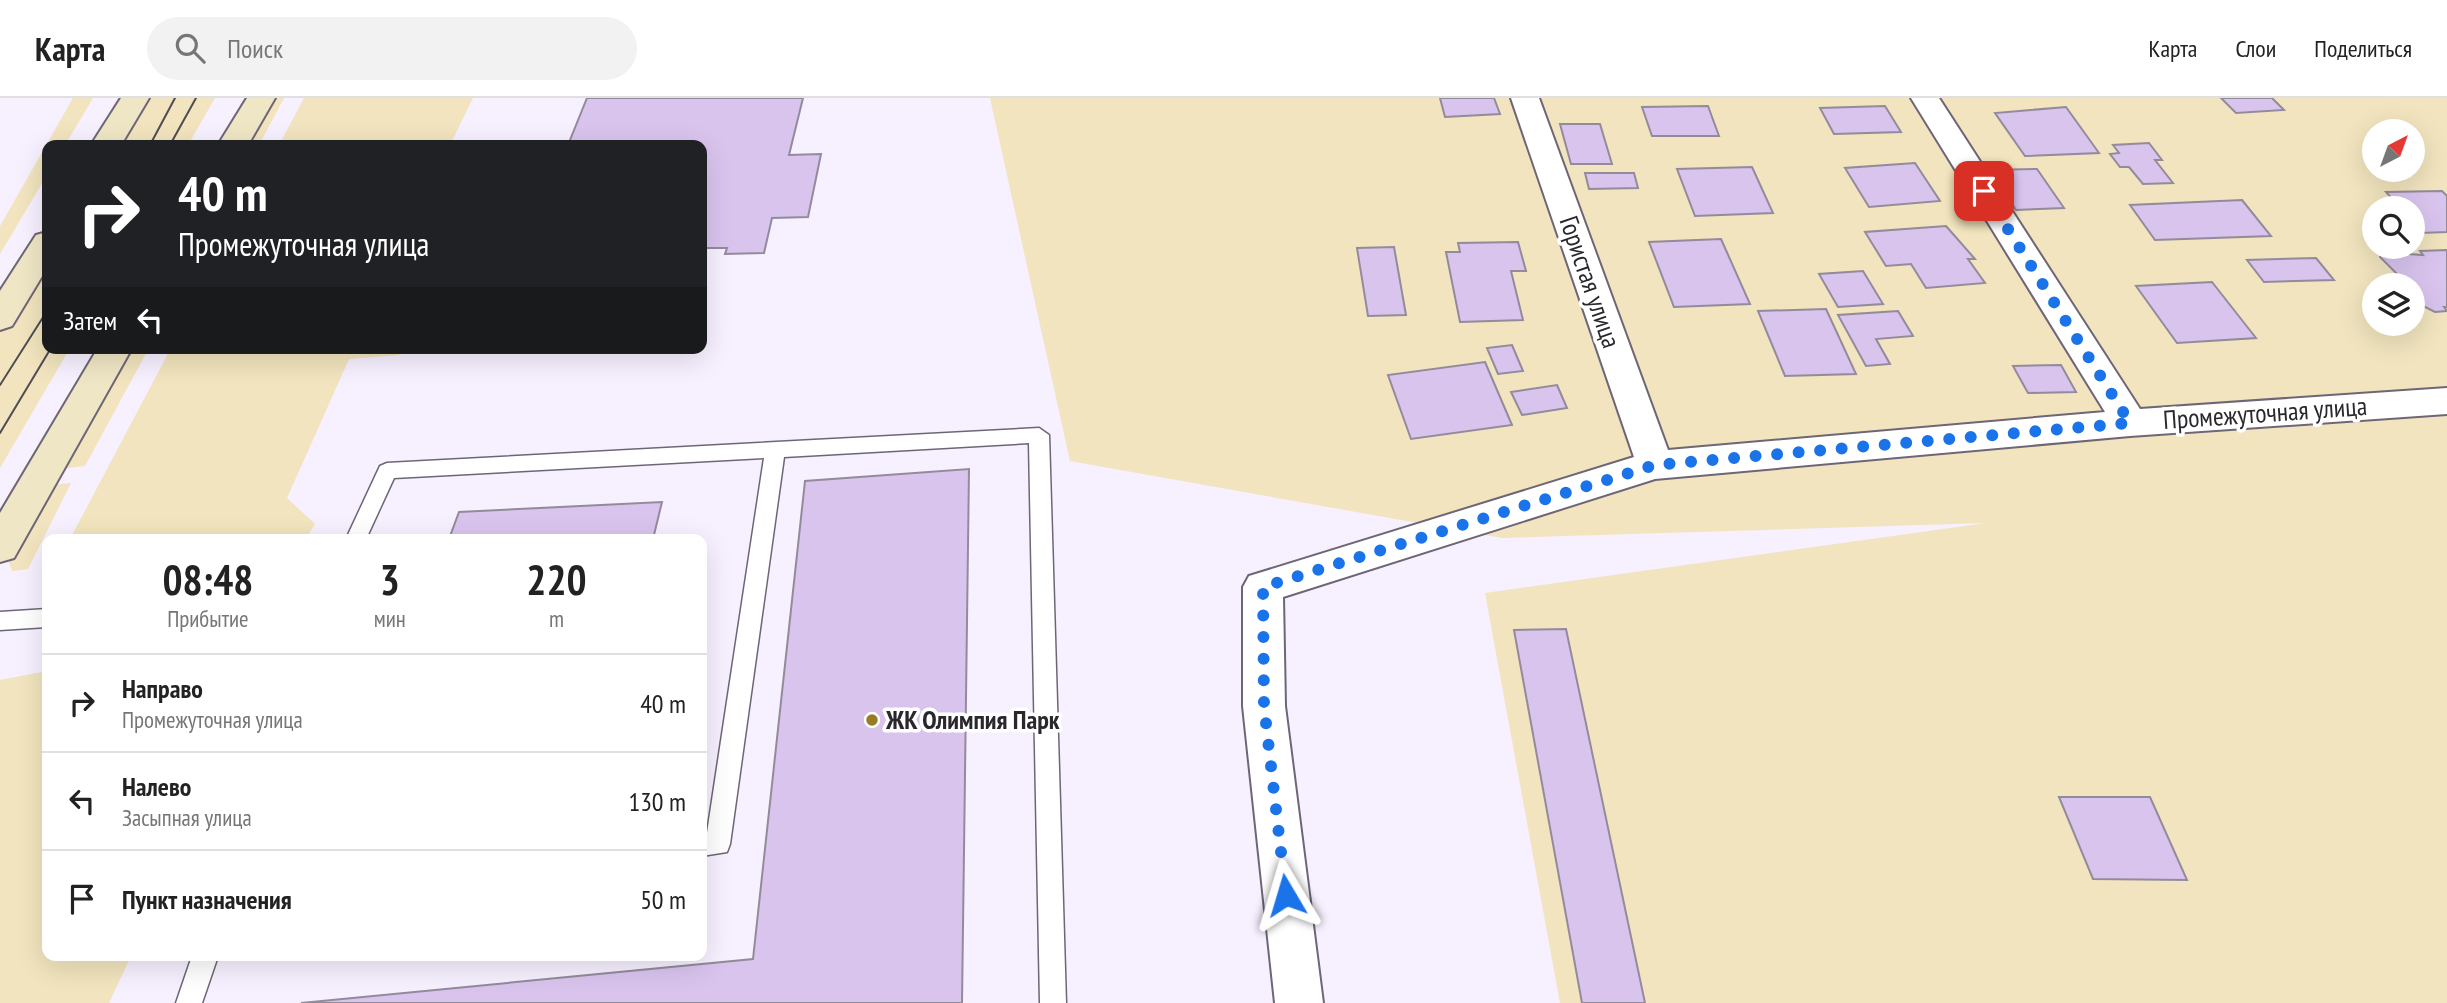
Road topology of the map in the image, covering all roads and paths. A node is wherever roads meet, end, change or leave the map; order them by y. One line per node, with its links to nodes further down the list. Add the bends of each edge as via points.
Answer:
1 (135, 98): 5 (main road)
2 (261, 98): 6 (main road)
3 (1525, 98): 13 (street, Гористая улица)
4 (1925, 98): 11 (street)
5 (109, 140)
6 (236, 140)
7 (42, 250): 8 (main road)
8 (0, 318)
9 (112, 354): 15 (main road)
10 (2447, 401): 11 (street, Промежуточная улица)
11 (2130, 423): 13 (street, Промежуточная улица)
12 (775, 449): 14 (lane, via 387,471); 18 (lane, via 718,844); 21 (lane, via 1038,435)
13 (1655, 465): 22 (street, Промежуточная улица, via 1263,587 1264,706)
14 (358, 534)
15 (0, 547)
16 (42, 618): 17 (lane)
17 (0, 621)
18 (707, 845)
19 (203, 961): 20 (lane)
20 (189, 1003)
21 (1053, 1003)
22 (1299, 1003)

